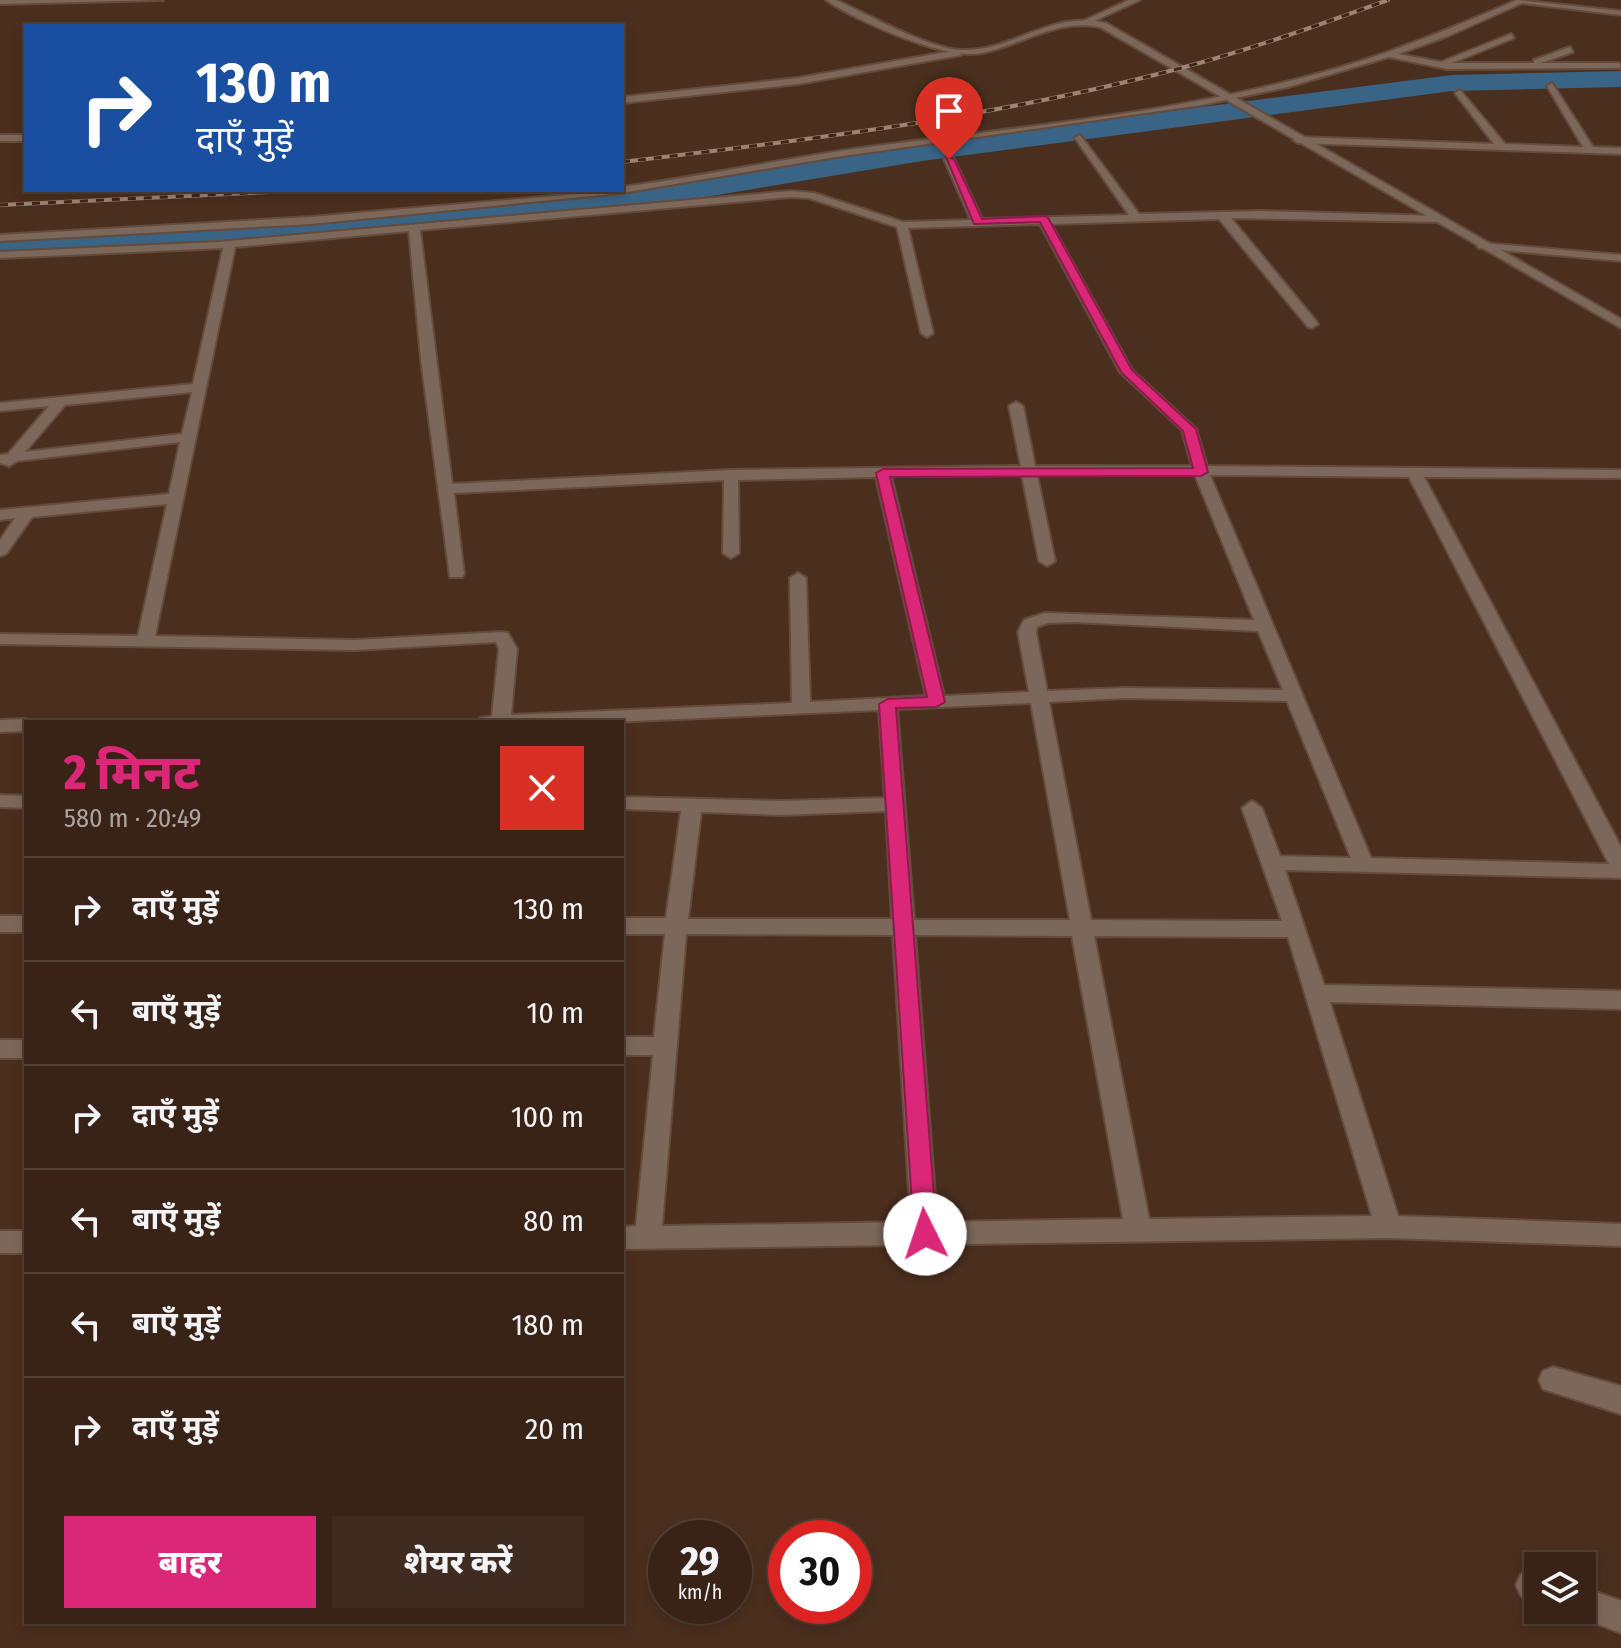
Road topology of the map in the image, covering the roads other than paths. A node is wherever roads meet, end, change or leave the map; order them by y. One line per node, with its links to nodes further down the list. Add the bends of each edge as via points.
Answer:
1 (160, 0): 5 (lane)
2 (830, 0): 10 (street)
3 (1136, 0): 7 (street)
4 (1522, 1): 6 (street); 11 (street)
5 (0, 2)
6 (1621, 13)
7 (1087, 21): 10 (street); 18 (street, via 1103,25)
8 (1511, 36): 12 (street)
9 (1570, 50): 14 (street)
10 (958, 53): 17 (street, via 798,81)
11 (1391, 55): 12 (street); 18 (street)
12 (1438, 66): 14 (street)
13 (1619, 66): 14 (street)
14 (1522, 68)
15 (1552, 86): 24 (street)
16 (1460, 93): 23 (street)
17 (624, 100)
18 (1231, 102): 22 (street); 27 (street, via 849,152)
19 (0, 138): 20 (street)
20 (24, 138)
21 (1080, 138): 33 (street)
22 (1298, 140): 23 (street); 36 (street)
23 (1501, 146): 24 (street)
24 (1589, 149): 25 (street)
25 (1621, 151)
26 (949, 159): 37 (street)
27 (678, 183): 28 (street); 31 (street)
28 (624, 190)
29 (604, 192): 30 (street)
30 (528, 201): 34 (street); 38 (street)
31 (691, 201): 34 (street); 39 (street, via 802,194)
32 (1222, 215): 33 (street); 36 (street); 47 (street)
33 (1135, 216): 35 (street)
34 (532, 217): 40 (street)
35 (1043, 219): 37 (street); 57 (street, via 1127,372 1189,429)
36 (1437, 219): 44 (street)
37 (978, 222): 39 (street)
38 (285, 224): 41 (street); 42 (street)
39 (902, 225): 49 (street)
40 (414, 229): 42 (street); 63 (street, via 420,318)
41 (0, 238)
42 (286, 239): 43 (street)
43 (230, 244): 45 (street); 50 (street)
44 (1483, 246): 46 (street); 48 (street)
45 (0, 255)
46 (1621, 258)
47 (1312, 324)
48 (1621, 324)
49 (927, 333)
50 (201, 387): 51 (street); 54 (street)
51 (61, 401): 53 (street); 55 (street)
52 (1016, 406): 56 (street)
53 (0, 407)
54 (191, 437): 55 (street); 64 (street)
55 (6, 458): 58 (street)
56 (1029, 471): 57 (street); 59 (street); 69 (street)
57 (1201, 472): 60 (street); 72 (street)
58 (0, 473)
59 (883, 473): 61 (street); 77 (street)
60 (1414, 473): 62 (street); 92 (street)
61 (731, 474): 63 (street); 68 (street)
62 (1621, 474)
63 (447, 489): 70 (street)
64 (178, 498): 65 (street); 74 (street)
65 (27, 512): 66 (street); 67 (street)
66 (0, 515)
67 (0, 551)
68 (731, 553)
69 (1047, 561)
70 (456, 574)
71 (798, 578): 79 (street)
72 (1265, 626): 75 (street); 76 (street, via 1045,618 1030,624 1027,632)
73 (0, 639): 74 (street)
74 (145, 642): 80 (street, via 355,645 502,637 508,649)
75 (1294, 696): 76 (street); 91 (street)
76 (1041, 697): 77 (street); 98 (street)
77 (936, 702): 78 (street)
78 (888, 704): 79 (street); 87 (street)
79 (801, 708): 81 (street)
80 (501, 720)
81 (544, 720)
82 (24, 725): 83 (street)
83 (0, 726)
84 (0, 801): 85 (street)
85 (24, 802)
86 (624, 803): 88 (street)
87 (895, 804): 88 (street); 97 (street)
88 (692, 806): 96 (street)
89 (1252, 808): 90 (street)
90 (1272, 863): 91 (street); 99 (street)
91 (1364, 865): 92 (street)
92 (1621, 868)
93 (0, 924): 94 (street)
94 (24, 924)
95 (624, 926): 96 (street)
96 (676, 927): 97 (street); 103 (street)
97 (905, 927): 98 (street); 108 (street)
98 (1080, 928): 99 (street); 107 (street)
99 (1296, 929): 100 (street)
100 (1316, 993): 101 (street); 106 (street)
101 (1621, 1000)
102 (624, 1046): 103 (street)
103 (665, 1046): 110 (street)
104 (0, 1049): 105 (street)
105 (24, 1049)
106 (1388, 1227): 107 (street); 109 (street)
107 (1138, 1231): 108 (street)
108 (925, 1234): 110 (street)
109 (1621, 1235)
110 (635, 1238)
111 (24, 1241): 112 (street)
112 (0, 1242)
113 (1553, 1380): 114 (street)
114 (1621, 1400)
115 (1596, 1608): 116 (street)
116 (1621, 1617)

